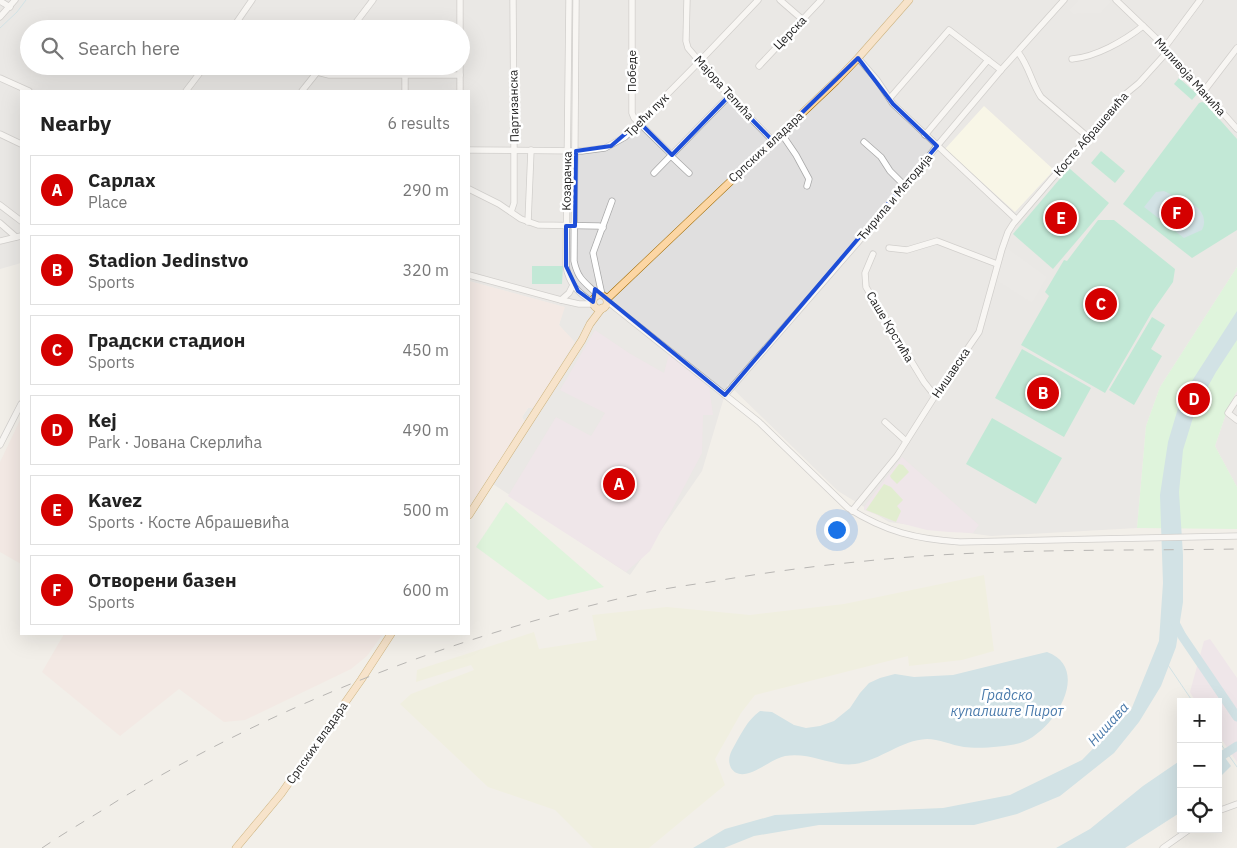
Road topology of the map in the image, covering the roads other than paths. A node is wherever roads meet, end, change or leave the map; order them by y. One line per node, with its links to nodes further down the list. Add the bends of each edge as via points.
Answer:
1 (14, 0): 18 (street)
2 (252, 0): 20 (street)
3 (373, 0): 21 (street)
4 (460, 0): 22 (street)
5 (513, 0): 61 (street, Партизанска)
6 (569, 0): 27 (street, Козарачка)
7 (576, 0): 28 (street, Козарачка)
8 (632, 0): 50 (street, Победе, via 632,114)
9 (687, 0): 33 (street, Мајора Тепића, via 686,44)
10 (758, 0): 33 (street, Трећи пук)
11 (780, 0): 23 (street)
12 (821, 0): 23 (street, Церска)
13 (909, 0): 30 (main road, Српских владара)
14 (1064, 0): 29 (street, Ћирила и Методија)
15 (1116, 0): 24 (street, Миливоја Манића)
16 (1200, 0): 26 (street, Косте Абрашевића)
17 (0, 1): 18 (street)
18 (10, 7): 19 (street)
19 (0, 17)
20 (238, 20)
21 (358, 20)
22 (460, 20)
23 (803, 20): 34 (street, Церска)
24 (1143, 26): 26 (street, Миливоја Манића); 31 (street, via 1096,54)
25 (1237, 48): 47 (street)
26 (1166, 49): 47 (street, Миливоја Манића); 55 (street, Косте Абрашевића)
27 (569, 50): 28 (street); 63 (street, Козарачка)
28 (576, 50): 64 (street, Козарачка)
29 (1018, 52): 35 (street, Ћирила и Методија); 55 (street, via 1041,97)
30 (858, 58): 49 (street); 52 (main road, Српских владара)
31 (1072, 59)
32 (988, 60): 35 (street); 49 (street, via 949,30); 54 (street)
33 (699, 62): 48 (street, Мајора Тепића); 50 (street, Трећи пук)
34 (759, 66)
35 (1001, 70): 59 (street, Ћирила и Методија)
36 (198, 75): 43 (street)
37 (315, 75): 44 (street)
38 (329, 75): 39 (street)
39 (405, 75): 40 (street); 45 (street)
40 (460, 75): 46 (street)
41 (0, 78): 42 (street)
42 (27, 90)
43 (187, 90)
44 (303, 90)
45 (405, 90)
46 (460, 90)
47 (1204, 91): 51 (street, Миливоја Манића)
48 (729, 96): 56 (street, Мајора Тепића); 65 (street)
49 (890, 98): 54 (street)
50 (639, 122): 64 (street, Трећи пук, via 611,146); 65 (street, Победе)
51 (1237, 129)
52 (782, 133): 56 (main road, Српских владара); 68 (street, via 809,179)
53 (0, 134): 57 (street)
54 (925, 135): 59 (street)
55 (1088, 137): 74 (street, Косте Абрашевића)
56 (773, 141): 89 (main road, Српских владара)
57 (20, 142)
58 (864, 142): 69 (street)
59 (937, 146): 69 (street, Ћирила и Методија); 74 (street)
60 (470, 150): 61 (street, Трећи пук)
61 (514, 150): 62 (street, Трећи пук); 73 (street, Партизанска, via 514,203)
62 (531, 150): 63 (street, Трећи пук); 76 (street)
63 (568, 150): 64 (street, Трећи пук); 78 (street, Козарачка)
64 (576, 151): 79 (street, Козарачка)
65 (672, 156): 66 (street); 67 (street, Победе)
66 (654, 173)
67 (689, 173)
68 (807, 186)
69 (905, 186): 90 (street, Ћирила и Методија)
70 (470, 190): 73 (street)
71 (612, 202): 80 (street)
72 (0, 205): 75 (street)
73 (510, 212): 76 (street)
74 (1016, 219): 85 (street, Нишавска, via 1008,232)
75 (20, 220)
76 (528, 222): 78 (street, via 542,226)
77 (0, 223): 81 (street)
78 (566, 226): 79 (street); 87 (street, Козарачка, via 566,266)
79 (575, 226): 80 (street); 89 (street, Козарачка, via 577,273)
80 (603, 228): 89 (street, via 592,253)
81 (19, 236): 82 (street)
82 (0, 241)
83 (889, 248): 85 (street, via 907,250 937,242)
84 (873, 254): 91 (street, Саше Крстића, via 865,273 868,291)
85 (998, 264): 91 (street, Нишавска, via 979,332)
86 (470, 275): 88 (street)
87 (573, 285): 88 (street); 89 (street, via 583,295)
88 (561, 300): 89 (street, via 580,304)
89 (601, 301): 90 (street); 99 (main road, Српских владара, via 592,311 582,340)
90 (725, 395): 98 (street, via 759,422)
91 (935, 396): 96 (street, Нишавска)
92 (1237, 399): 94 (street, via 1228,413)
93 (20, 406): 97 (street)
94 (1237, 420)
95 (884, 422): 96 (street)
96 (906, 441): 98 (street, Нишавска)
97 (0, 445)
98 (852, 511): 100 (street, via 906,535 968,542)
99 (470, 513)
100 (1237, 536)
101 (390, 635): 105 (main road, Српских владара, via 281,794)
102 (1237, 804): 103 (street)
103 (1222, 810)
104 (1184, 833): 106 (street)
105 (236, 848)
106 (1163, 848)

